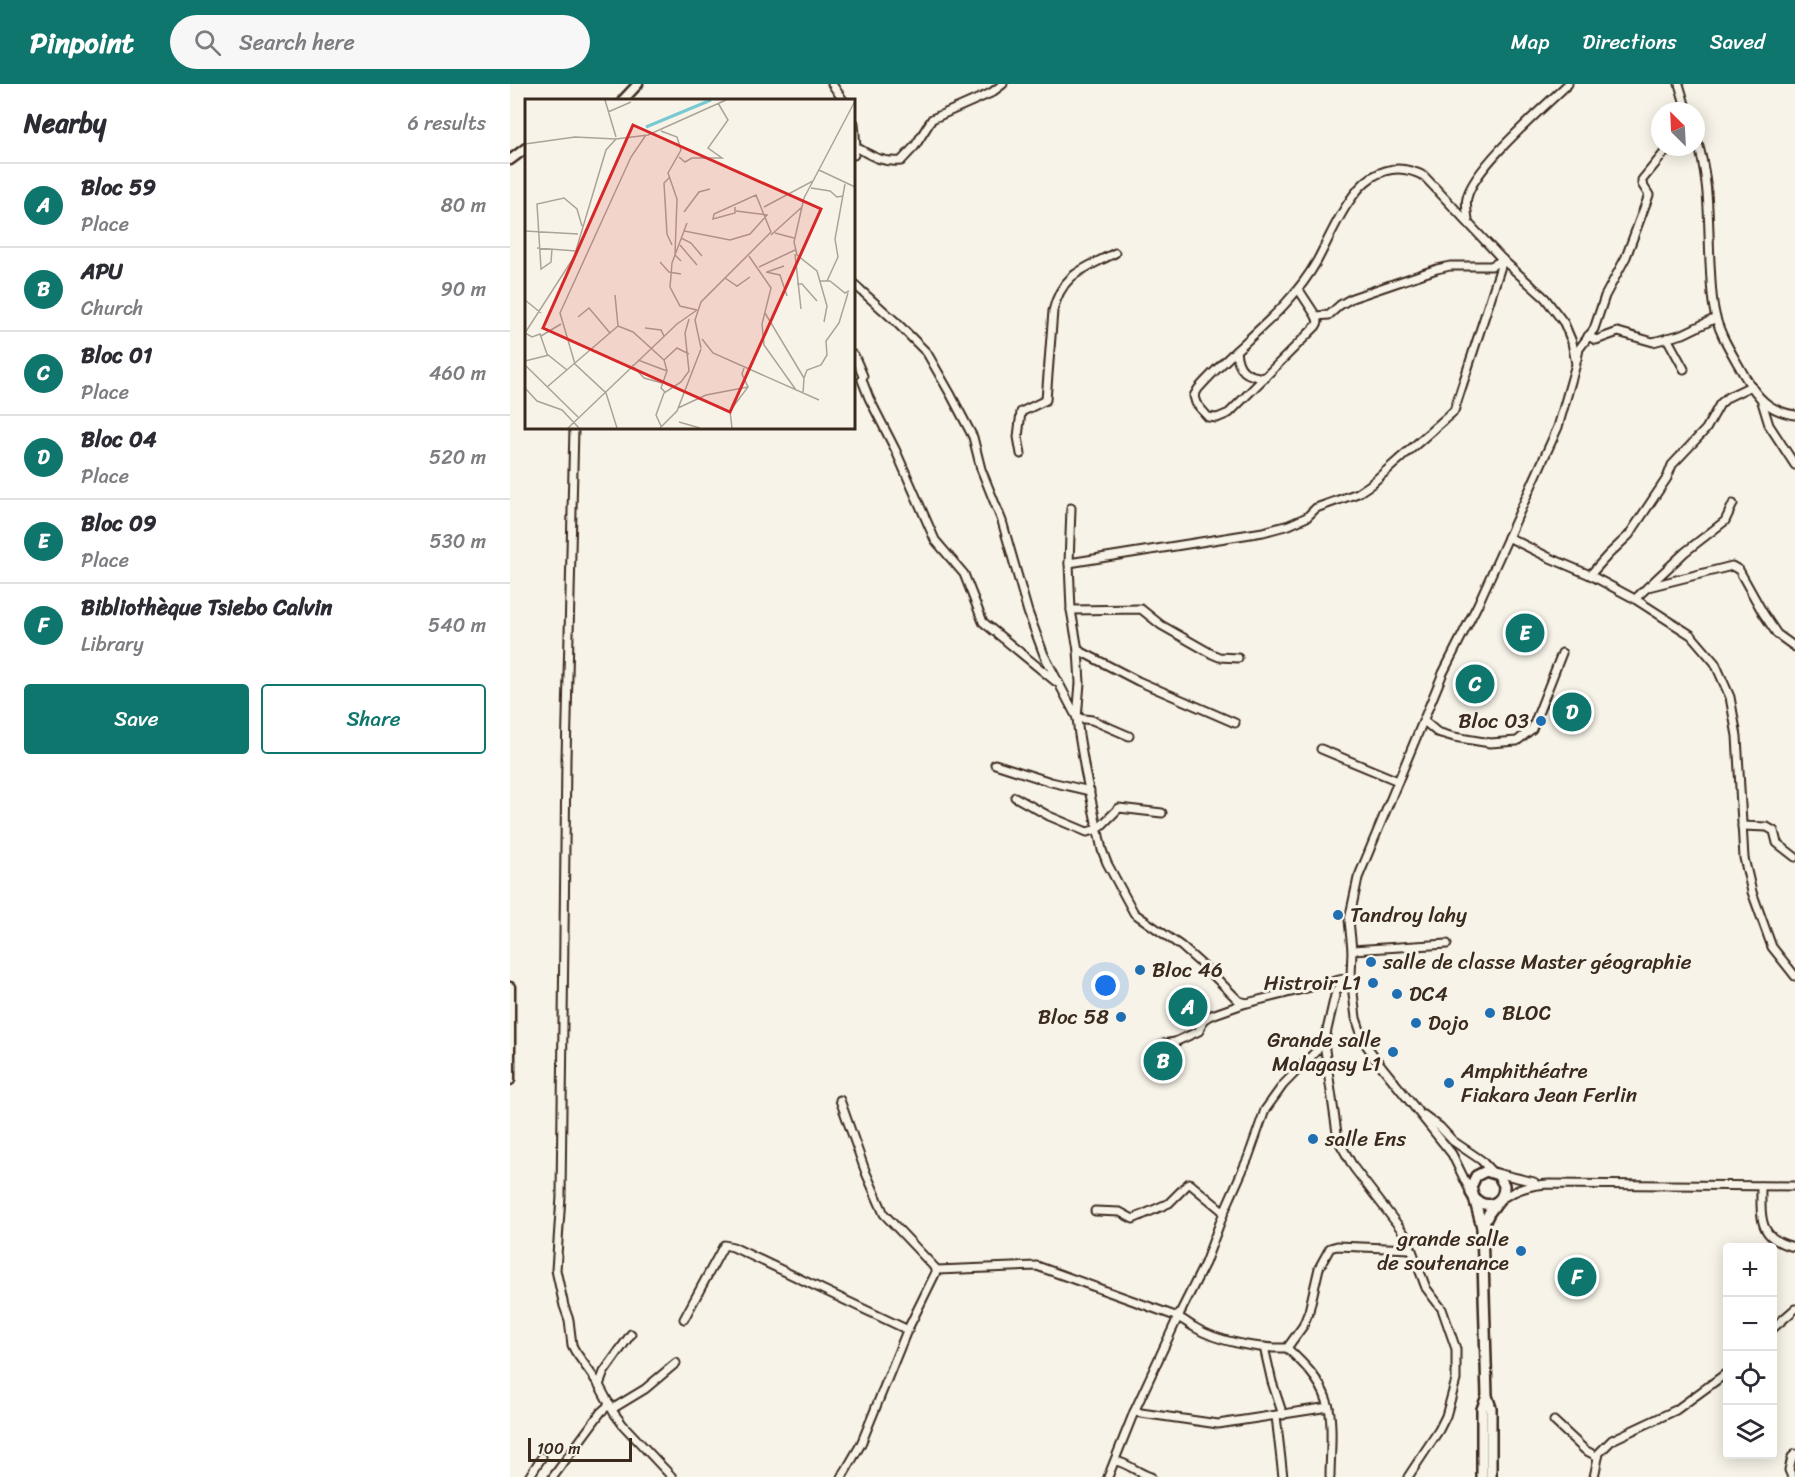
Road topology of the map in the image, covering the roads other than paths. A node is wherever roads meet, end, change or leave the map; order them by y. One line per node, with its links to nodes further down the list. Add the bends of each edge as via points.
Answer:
1 (638, 84): 6 (street)
2 (832, 84): 7 (street)
3 (1003, 84): 10 (street, via 932,119 901,161 887,162)
4 (1568, 84): 14 (street, via 1477,177 1466,199)
5 (1679, 84): 8 (street)
6 (623, 99)
7 (842, 99)
8 (1684, 102)
9 (525, 149): 13 (street)
10 (855, 151)
11 (1662, 156): 21 (street, via 1642,180 1648,199)
12 (1701, 156): 20 (street, via 1708,196)
13 (510, 160)
14 (1468, 222): 16 (street); 18 (street, via 1424,176 1411,170 1383,172 1363,184 1354,195)
15 (1115, 253): 32 (street, via 1077,272 1057,298 1046,400 1020,412)
16 (1503, 260): 19 (street, via 1491,267 1437,268 1352,298 1329,315); 25 (street, via 1545,298 1564,323); 37 (street, via 1454,411 1370,485 1316,508 1307,517 1263,532)
17 (855, 287): 46 (street, via 927,353 973,437 1028,612)
18 (1299, 290): 19 (street); 23 (street)
19 (1316, 316): 27 (street, via 1318,322 1312,331)
20 (1716, 318): 22 (street); 28 (street)
21 (1588, 336): 22 (street, via 1596,340 1618,332 1653,342); 25 (street, via 1579,349)
22 (1667, 338): 26 (street)
23 (1236, 351): 27 (street, via 1242,370); 27 (street, via 1194,396 1208,417 1228,413)
24 (855, 357): 46 (street, via 869,398 935,540 964,574 983,622)
25 (1576, 364): 36 (street, via 1558,426)
26 (1684, 369)
27 (1265, 378)
28 (1751, 386): 29 (street); 38 (street, via 1720,404 1706,429 1672,465 1668,478 1629,535)
29 (1762, 402): 30 (street); 33 (street, via 1769,425)
30 (1795, 415)
31 (574, 429): 93 (street, via 561,1197 556,1270 572,1345)
32 (1021, 454)
33 (1795, 465)
34 (1733, 504): 39 (street, via 1725,521)
35 (1071, 508): 37 (street)
36 (1508, 537): 38 (street); 48 (street)
37 (1069, 563): 41 (street)
38 (1590, 575): 40 (street)
39 (1648, 587): 40 (street); 42 (street, via 1732,567 1739,570 1777,634)
40 (1635, 599): 57 (street, via 1691,635 1715,663 1730,697 1737,736)
41 (1071, 610): 43 (street); 45 (street, via 1141,609 1212,654)
42 (1795, 647)
43 (1078, 650): 47 (street); 49 (street)
44 (1562, 653): 48 (street, via 1532,729 1517,741 1490,743 1454,737 1437,732)
45 (1238, 658)
46 (1058, 682): 47 (street)
47 (1077, 718): 50 (street, via 1092,720); 54 (street)
48 (1424, 721): 53 (street)
49 (1235, 723)
50 (1129, 736)
51 (1321, 749): 53 (street)
52 (994, 764): 54 (street)
53 (1398, 781): 61 (street, via 1358,878 1349,920)
54 (1090, 791): 58 (street)
55 (1015, 797): 58 (street, via 1087,832)
56 (1162, 813): 58 (street, via 1119,808)
57 (1742, 826): 59 (street, via 1767,826 1774,831 1778,843); 62 (street, via 1752,892 1772,947)
58 (1098, 828): 65 (street, via 1107,863 1134,913 1181,946 1239,1001)
59 (1795, 857)
60 (1447, 944): 61 (street)
61 (1352, 950): 63 (street)
62 (1795, 976)
63 (1351, 977): 65 (street); 66 (street, via 1336,991); 70 (street, via 1356,1018 1364,1042)
64 (510, 987): 68 (street)
65 (1247, 1003): 67 (street, via 1209,1016 1199,1031)
66 (1323, 1043): 78 (street, via 1265,1110); 81 (street, via 1338,1140 1354,1168 1407,1237)
67 (1163, 1044)
68 (510, 1080)
69 (840, 1100): 82 (street, via 884,1214)
70 (1415, 1107): 71 (street); 75 (street, via 1452,1154)
71 (1492, 1172): 72 (street); 75 (main road, via 1476,1176); 76 (main road, via 1504,1185)
72 (1549, 1184): 73 (street); 76 (street, via 1531,1185)
73 (1761, 1186): 74 (street); 80 (street, via 1766,1233 1774,1241)
74 (1795, 1186)
75 (1471, 1193): 76 (main road, via 1486,1205); 79 (main road)
76 (1499, 1201): 79 (main road)
77 (1095, 1211): 78 (street, via 1120,1212 1133,1219 1170,1203 1189,1183)
78 (1224, 1212): 84 (street, via 1205,1263)
79 (1482, 1227): 94 (main road)
80 (1795, 1247)
81 (1411, 1249): 90 (street, via 1330,1248 1319,1268 1303,1326); 112 (street, via 1426,1288 1442,1309 1456,1349 1456,1380 1446,1416)
82 (938, 1270): 84 (street, via 1037,1266); 87 (street)
83 (1795, 1309): 86 (street)
84 (1178, 1317): 89 (street, via 1217,1337); 97 (street)
85 (684, 1319): 87 (street, via 724,1245)
86 (1777, 1325)
87 (908, 1330): 107 (street, via 861,1444)
88 (631, 1334): 93 (street)
89 (1264, 1347): 90 (street); 98 (street)
90 (1287, 1348): 96 (street, via 1306,1366)
91 (676, 1363): 95 (street, via 645,1389)
92 (1723, 1376): 102 (street, via 1677,1410 1612,1440)
93 (599, 1385): 95 (street)
94 (1487, 1396): 113 (main road, via 1482,1408); 114 (main road, via 1491,1408)
95 (611, 1406): 105 (street, via 586,1431); 106 (street, via 623,1425)
96 (1329, 1407): 98 (street); 111 (street)
97 (1134, 1412): 98 (street, via 1218,1424); 103 (street)
98 (1279, 1415): 110 (street)
99 (1554, 1421): 102 (street)
100 (1795, 1454): 116 (street, via 1789,1470)
101 (542, 1457): 104 (street)
102 (1598, 1457): 115 (street)
103 (1116, 1461): 108 (street); 109 (street)
104 (529, 1477)
105 (553, 1477)
106 (672, 1477)
107 (842, 1477)
108 (1108, 1477)
109 (1152, 1477)
110 (1283, 1477)
111 (1330, 1477)
112 (1408, 1477)
113 (1482, 1477)
114 (1491, 1477)
115 (1594, 1477)
116 (1792, 1477)

